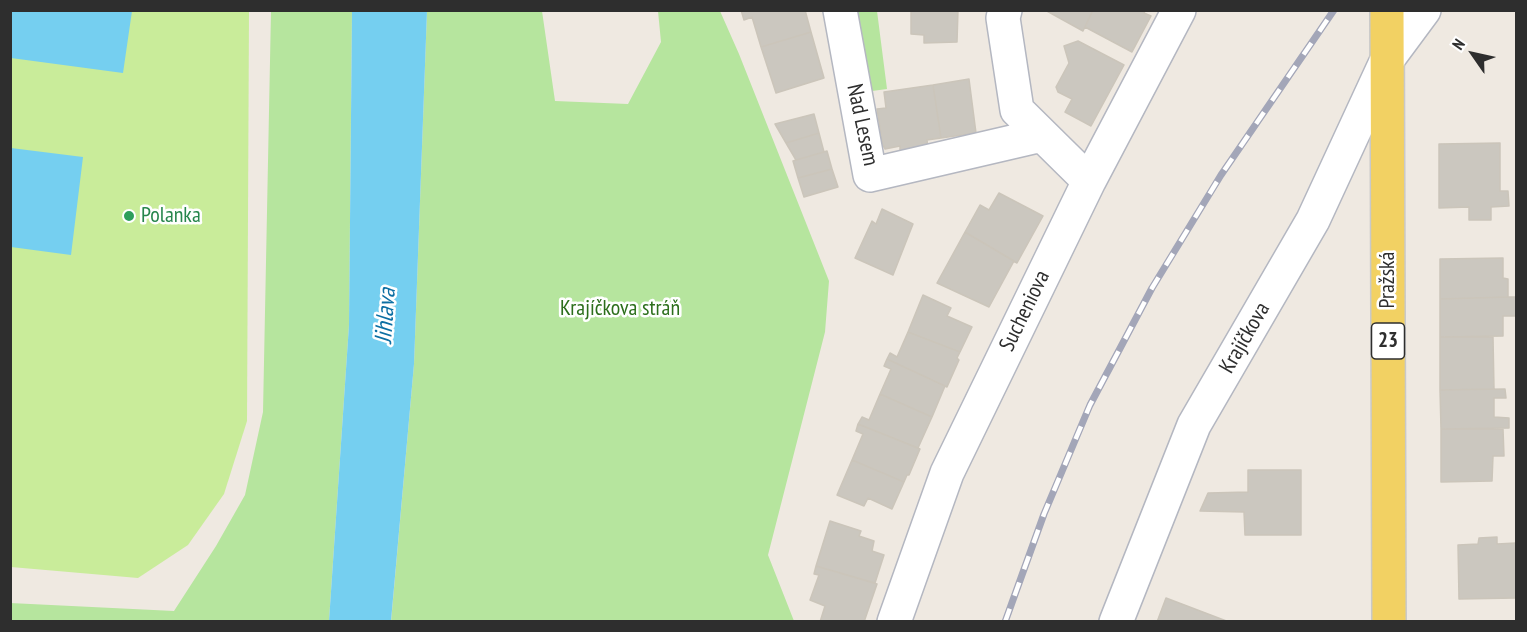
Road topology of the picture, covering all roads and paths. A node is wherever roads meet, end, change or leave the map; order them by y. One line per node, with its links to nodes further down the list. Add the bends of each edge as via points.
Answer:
1 (840, 10): 7 (street, Nad Lesem, via 870,175)
2 (1005, 10): 7 (street, via 1017,110)
3 (1179, 10): 8 (street, Sucheniova)
4 (1387, 10): 6 (main road, Pražská / 23)
5 (1424, 10): 6 (street, Krajíčkova)
6 (1387, 60): 10 (street, Krajíčkova, via 1312,220 1194,425); 11 (main road, Pražská / 23)
7 (1042, 135): 8 (street)
8 (1089, 181): 9 (street, Sucheniova, via 947,472)
9 (894, 621)
10 (1116, 621)
11 (1389, 621)

